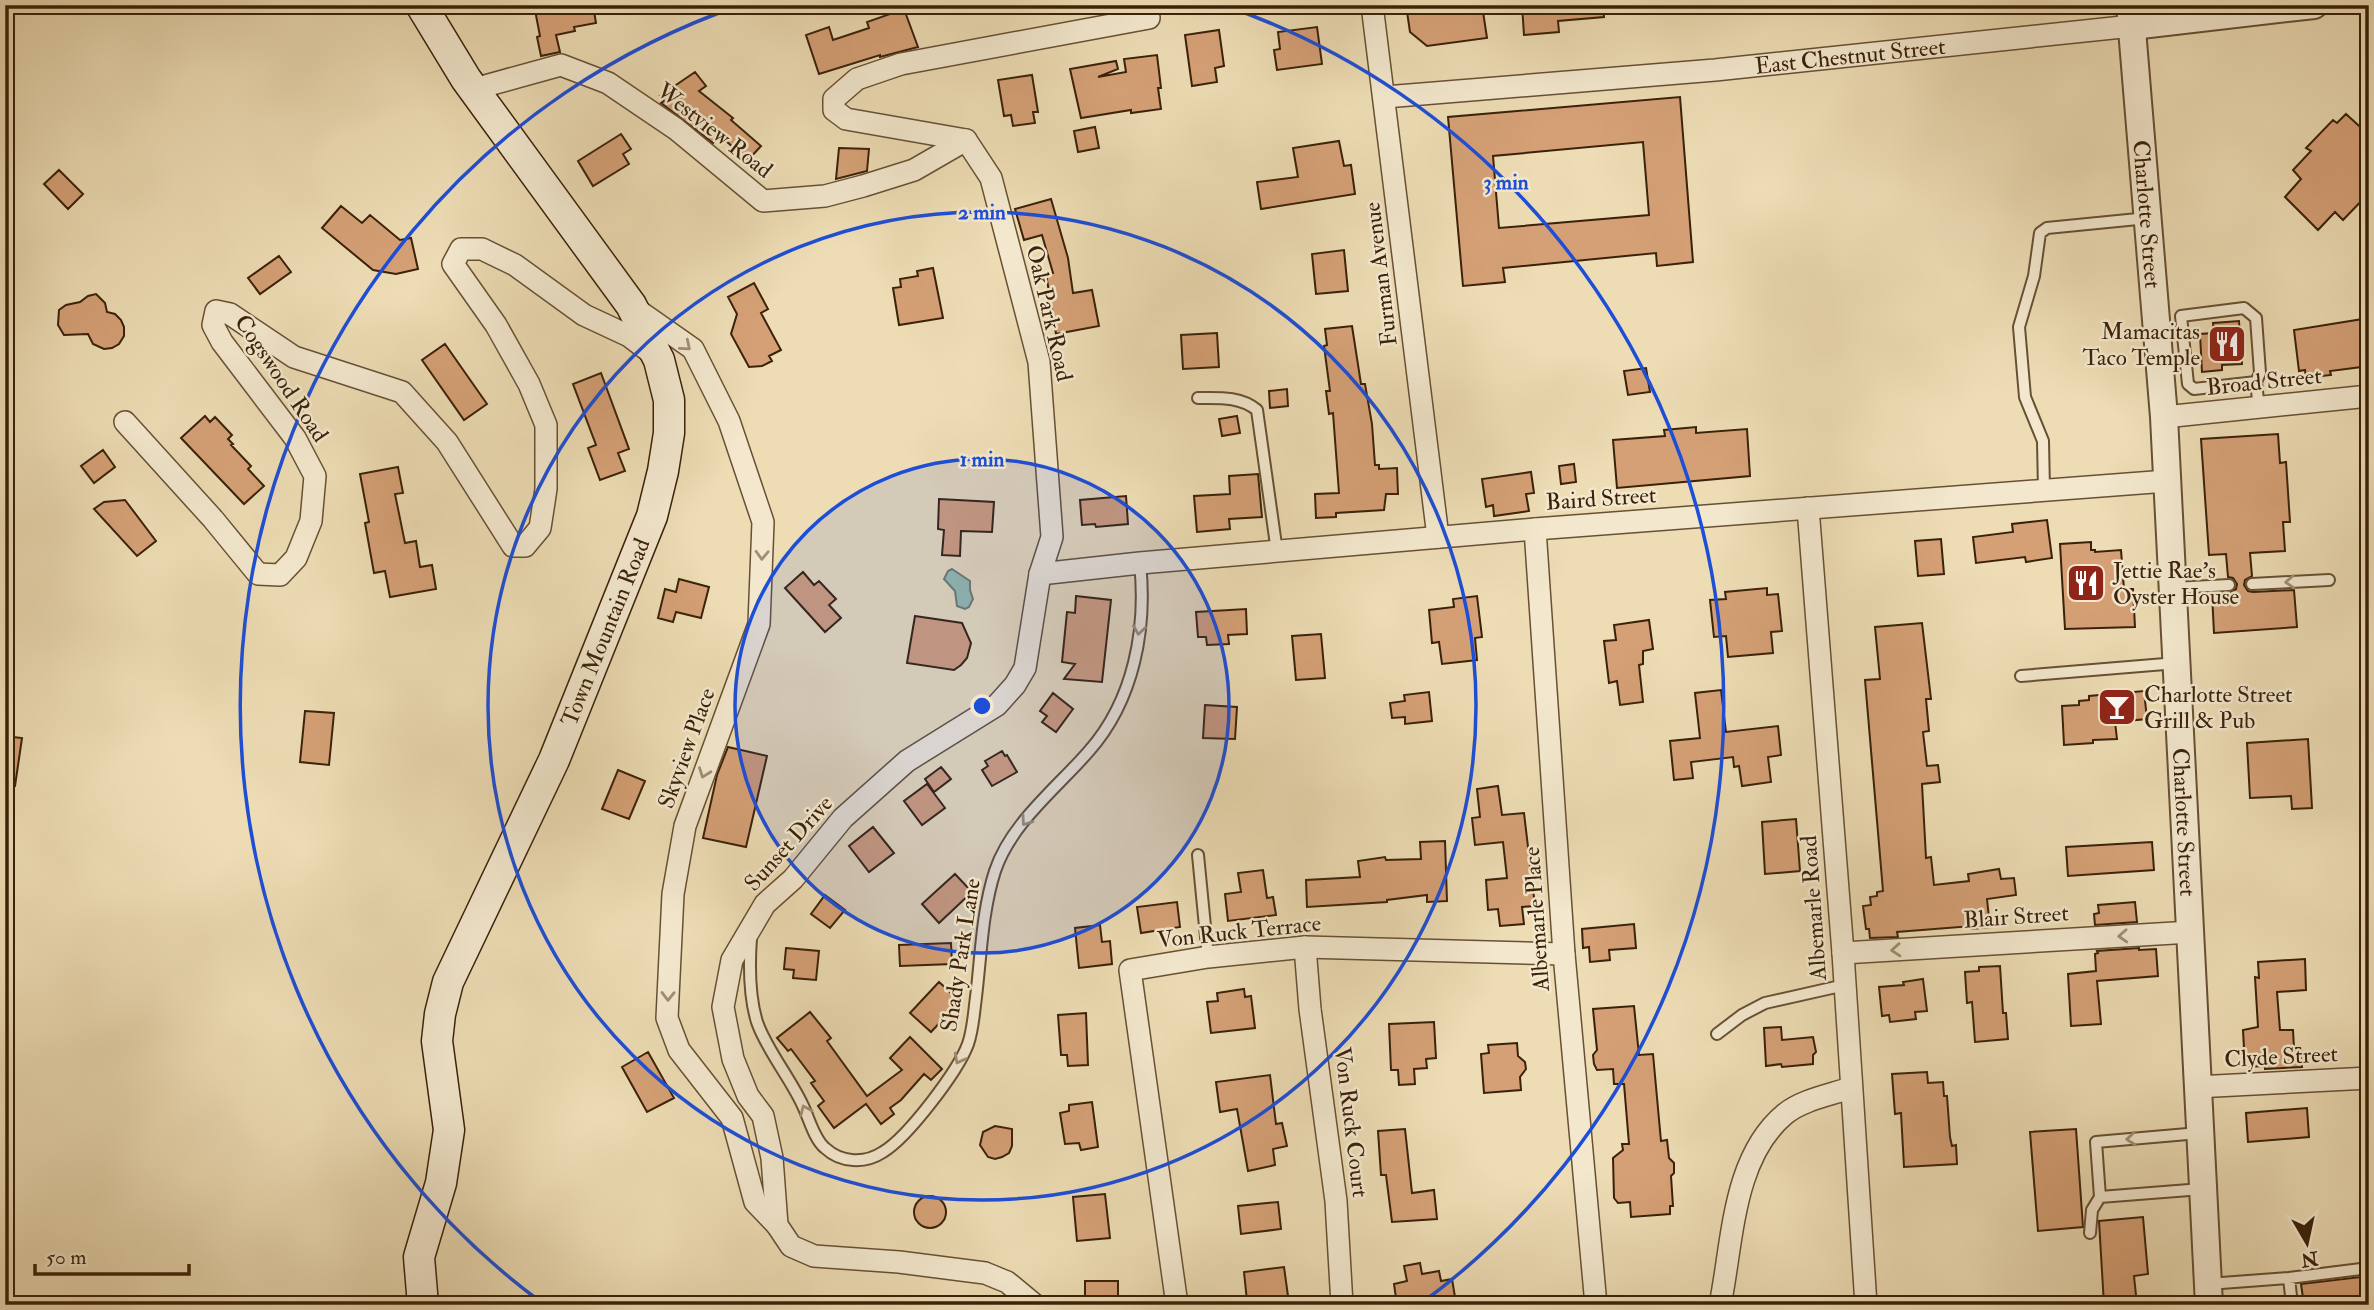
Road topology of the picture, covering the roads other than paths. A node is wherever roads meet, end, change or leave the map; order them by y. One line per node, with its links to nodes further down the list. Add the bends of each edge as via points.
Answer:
1 (421, 5): 6 (main road, Town Mountain Road)
2 (1147, 5): 8 (street, via 1149,18 901,64 857,79 834,99 834,110 846,119)
3 (1372, 5): 7 (street, Furman Avenue)
4 (2314, 5): 5 (street, East Chestnut Street)
5 (2131, 16): 7 (street, East Chestnut Street, via 1715,69); 9 (street, Charlotte Street)
6 (474, 89): 8 (street, Westview Road, via 561,65 608,83 676,129 764,201 825,196 863,186 914,170); 10 (main road, Town Mountain Road)
7 (1385, 97): 26 (street, Furman Avenue)
8 (966, 140): 29 (street, Oak Park Road, via 991,178 1039,362 1052,537)
9 (2148, 218): 11 (street, Charlotte Street); 23 (lane, via 2047,228 2040,233 2034,276 2019,327 2025,397 2043,440)
10 (631, 305): 12 (main road, Town Mountain Road); 51 (street, Skyview Place, one-way to 51, via 693,349 729,421 763,522 759,624 685,825 673,894 667,1018 679,1050 732,1118 755,1202)
11 (2170, 326): 13 (lane, via 2181,316 2244,308 2256,318 2260,373); 14 (street, Charlotte Street); 15 (lane)
12 (659, 358): 21 (street, Cogswood Road, via 629,336 584,315 515,265 482,249 461,249 453,264 496,325 546,425 547,489 540,528 525,546 513,546 447,442 402,392 294,357 230,314 216,311 213,324 222,342 295,438 315,477 310,521 296,558 284,571 280,575 258,574); 56 (main road, Town Mountain Road, via 669,400 669,433 652,516 554,760 448,982 440,1014 438,1065 449,1130 441,1183 419,1258)
13 (2256, 382): 15 (lane); 18 (lane)
14 (2161, 386): 15 (lane); 20 (street, Charlotte Street)
15 (2191, 386): 19 (lane)
16 (2369, 397): 18 (street, Broad Street)
17 (1198, 398): 27 (lane, via 1230,398 1257,410)
18 (2259, 409): 19 (street, Broad Street)
19 (2197, 414): 20 (street, Broad Street)
20 (2164, 417): 22 (street, Charlotte Street)
21 (125, 422)
22 (2167, 481): 23 (street, Baird Street); 33 (street, Charlotte Street)
23 (2044, 490): 24 (street, Baird Street)
24 (1808, 508): 25 (street, Baird Street); 40 (street, Albemarle Road)
25 (1535, 529): 26 (street, Baird Street); 41 (street, Albemarle Place)
26 (1438, 537): 27 (street, Baird Street)
27 (1277, 552): 28 (street, Baird Street)
28 (1140, 563): 29 (street, Baird Street); 37 (lane, Shady Park Lane, one-way to 37, via 1141,624 1126,693 1089,751 1041,799 995,870 968,1044 931,1100 884,1152 862,1161 840,1158 823,1147 758,1025 750,974)
29 (1040, 574): 37 (street, Sunset Drive, via 1026,667 1015,685 997,705 907,761 843,818 793,879 765,904)
30 (2329, 580): 31 (lane, one-way to 31)
31 (2252, 584)
32 (2229, 585): 33 (lane)
33 (2173, 588): 34 (street, Charlotte Street)
34 (2177, 663): 35 (lane); 38 (street, Charlotte Street)
35 (2021, 676)
36 (1198, 855): 42 (lane)
37 (752, 928): 51 (street, Sunset Drive, via 732,960 723,1007 733,1059 748,1096 763,1116 772,1158)
38 (2191, 932): 40 (street, Blair Street, one-way to 40); 46 (street, Charlotte Street)
39 (1305, 947): 41 (street, Von Ruck Terrace); 42 (street, Von Ruck Terrace); 59 (street, Von Ruck Court, via 1336,1201)
40 (1843, 953): 43 (street, Albemarle Road)
41 (1564, 954): 60 (street, Albemarle Place)
42 (1208, 957): 58 (street, Von Ruck Terrace, via 1130,970)
43 (1845, 985): 44 (lane, via 1765,1003); 47 (street, Albemarle Road)
44 (1717, 1034)
45 (2369, 1078): 46 (street, Clyde Street)
46 (2196, 1087): 48 (street, Charlotte Street)
47 (1850, 1088): 61 (street, via 1787,1112 1764,1135 1744,1183 1731,1233); 62 (street, Albemarle Road)
48 (2199, 1133): 49 (street, Charlotte Street); 50 (lane, one-way to 50, via 2096,1142)
49 (2202, 1189): 50 (lane); 55 (street, Charlotte Street)
50 (2100, 1196): 52 (lane, via 2092,1210)
51 (777, 1225): 57 (street, via 791,1247 814,1256 985,1273 1007,1282)
52 (2090, 1233)
53 (2369, 1268): 54 (lane)
54 (2289, 1278): 55 (lane); 63 (lane)
55 (2208, 1295)
56 (423, 1305)
57 (1035, 1305)
58 (1177, 1305)
59 (1342, 1305)
60 (1596, 1305)
61 (1720, 1305)
62 (1866, 1305)
63 (2292, 1305)

